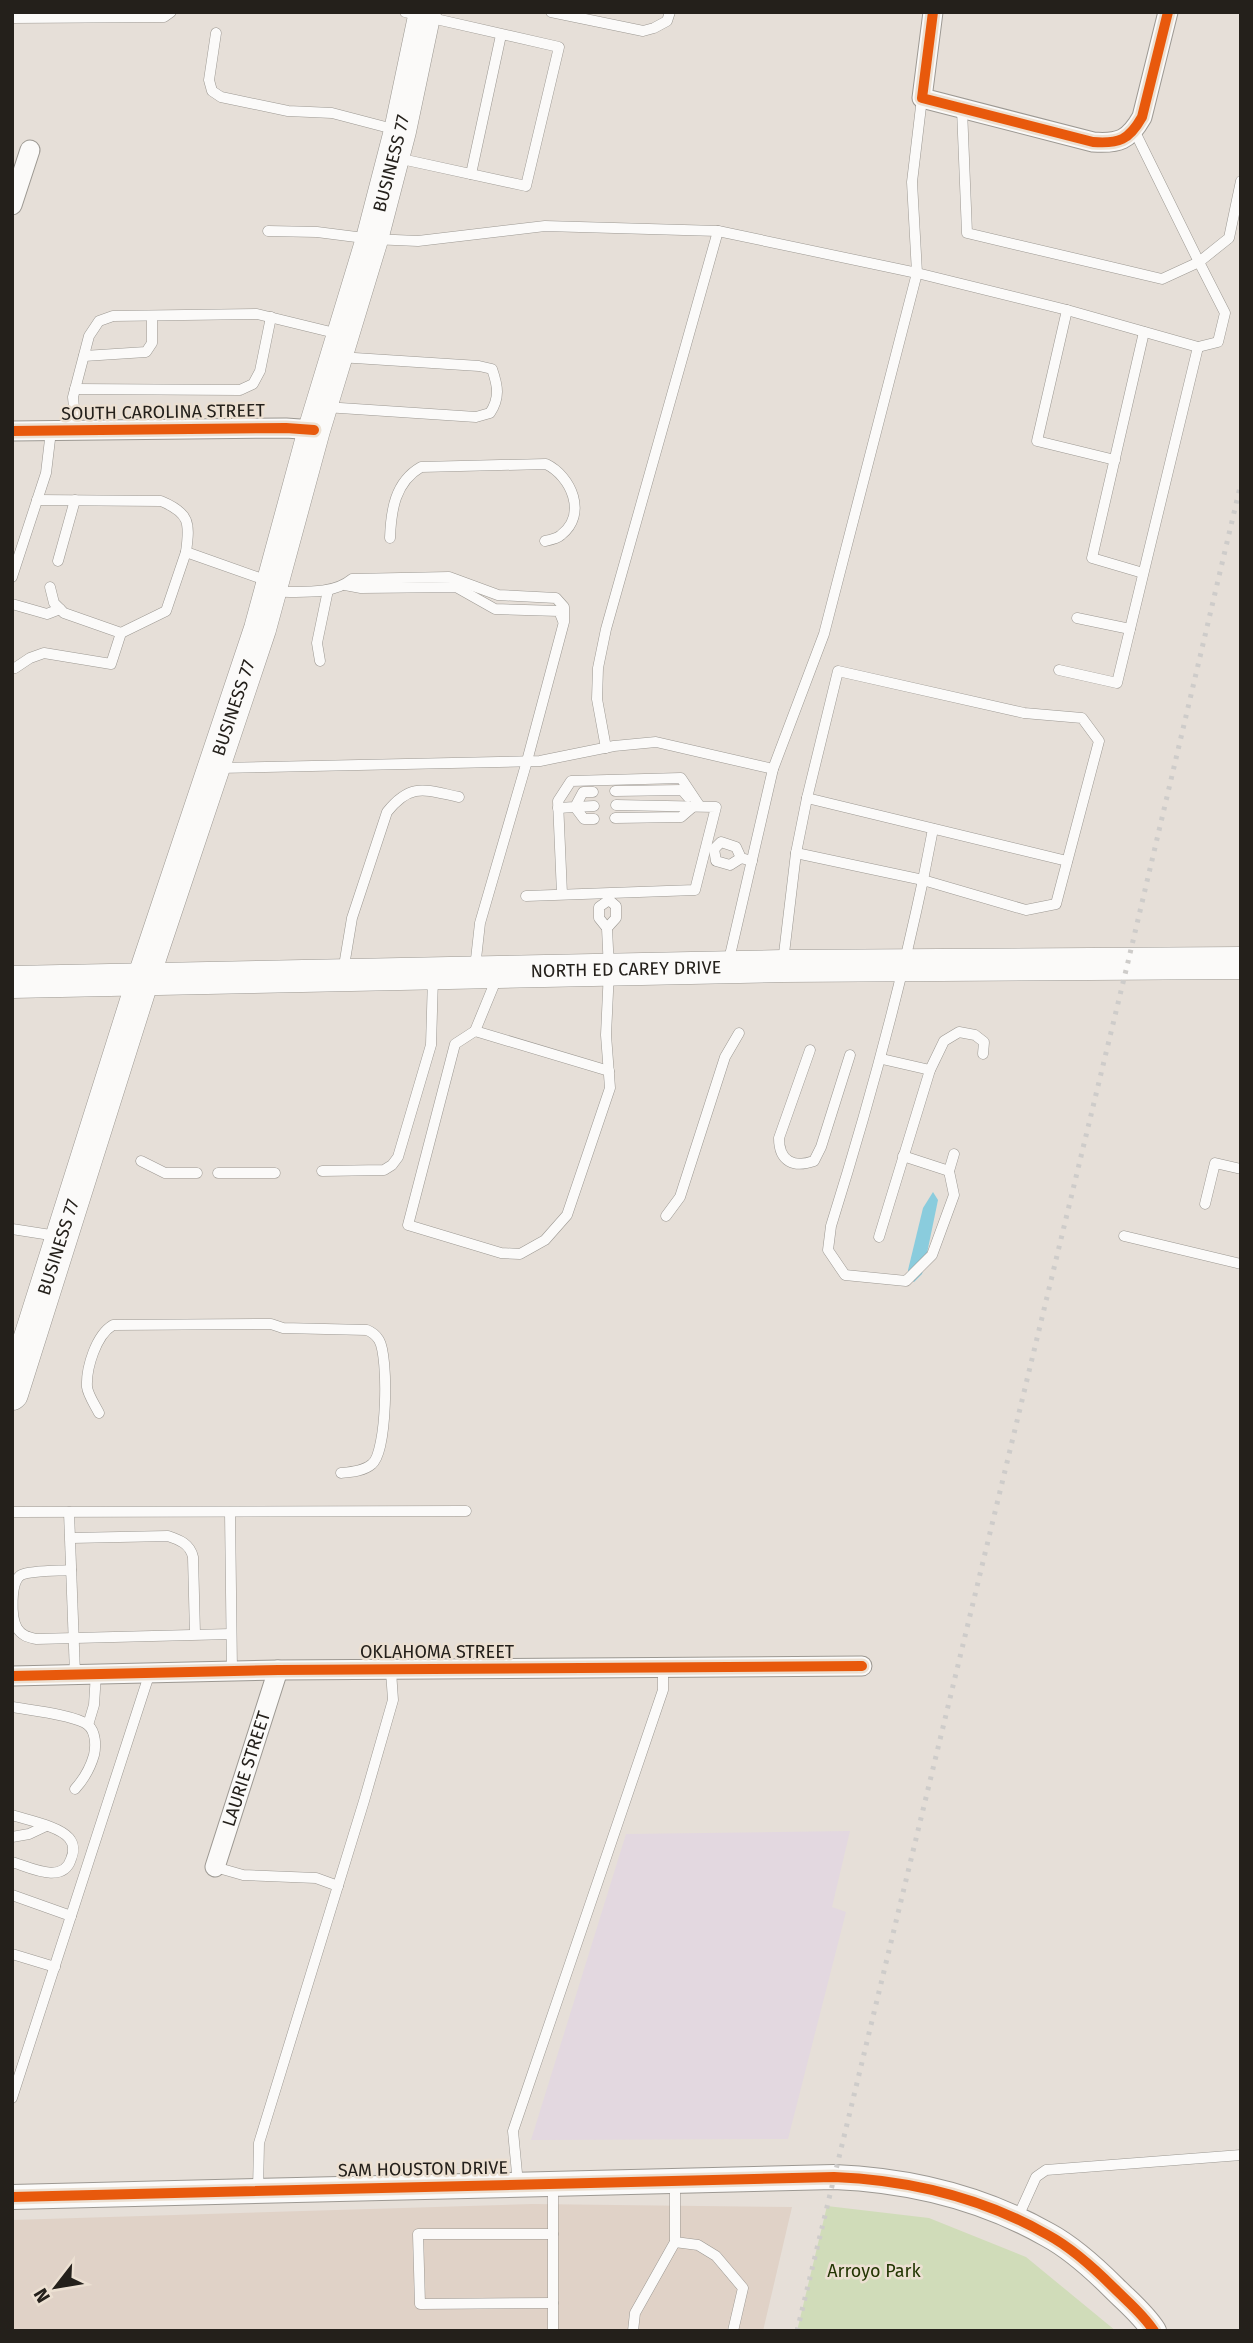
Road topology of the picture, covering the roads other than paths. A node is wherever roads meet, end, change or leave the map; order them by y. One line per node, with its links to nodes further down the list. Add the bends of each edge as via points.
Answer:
1 (171, 12): 7 (lane, via 164,17)
2 (551, 12): 3 (lane, via 643,31 667,21)
3 (670, 12)
4 (933, 12): 10 (street)
5 (1168, 12): 12 (street, via 1142,117)
6 (418, 14): 9 (lane); 13 (main road, BUSINESS 77)
7 (12, 19)
8 (216, 33): 13 (lane, via 209,80 212,91 221,97 288,111 332,113)
9 (501, 35): 15 (lane); 15 (lane, via 559,47 526,186)
10 (922, 98): 11 (street); 22 (lane, via 912,182)
11 (962, 109): 12 (street, via 1093,142 1124,139); 21 (lane, via 967,233 1162,279)
12 (1134, 130): 21 (lane)
13 (397, 144): 15 (lane); 20 (main road, BUSINESS 77)
14 (30, 150): 17 (street)
15 (471, 174)
16 (1241, 181): 21 (lane, via 1229,237)
17 (12, 205)
18 (268, 231): 20 (lane)
19 (718, 231): 20 (lane, via 545,226 418,241); 22 (lane); 55 (lane, via 606,629 597,699)
20 (372, 239): 27 (main road, BUSINESS 77)
21 (1199, 262): 28 (lane, via 1225,313 1218,342)
22 (917, 273): 23 (lane); 58 (lane, via 824,634)
23 (1067, 310): 26 (lane); 35 (lane, via 1037,441)
24 (152, 316): 25 (lane); 29 (lane, via 99,321); 29 (lane, via 152,343 146,352)
25 (271, 317): 27 (lane); 30 (lane, via 260,371 253,384 240,390)
26 (1144, 332): 28 (lane); 35 (lane)
27 (340, 345): 31 (main road, BUSINESS 77); 31 (lane, via 492,369 498,386 496,404 490,413 476,417)
28 (1198, 347): 42 (lane)
29 (84, 355): 30 (lane)
30 (75, 389): 32 (lane)
31 (318, 418): 32 (street, SOUTH CAROLINA STREET, via 286,428); 45 (main road, BUSINESS 77)
32 (76, 430): 34 (street, SOUTH CAROLINA STREET)
33 (12, 431): 34 (street, SOUTH CAROLINA STREET)
34 (51, 431): 36 (lane)
35 (1115, 460): 42 (lane, via 1092,558)
36 (37, 500): 37 (lane); 43 (lane)
37 (75, 500): 40 (lane, via 161,501 178,508 189,528); 41 (lane)
38 (390, 538): 39 (lane, via 395,500 402,484 421,467 546,464 566,480 575,509 561,536)
39 (545, 541)
40 (186, 552): 45 (lane); 51 (lane, via 166,611)
41 (58, 561)
42 (1143, 573): 50 (lane)
43 (12, 577)
44 (50, 587): 48 (lane)
45 (271, 588): 46 (lane); 57 (main road, BUSINESS 77)
46 (328, 590): 52 (lane, via 317,643); 56 (lane, via 352,579 449,578 498,595 556,598 564,607 564,622)
47 (12, 604): 48 (lane, via 47,614)
48 (60, 609): 51 (lane)
49 (1077, 618): 50 (lane)
50 (1130, 629): 54 (lane, via 1117,683)
51 (121, 633): 53 (lane, via 111,664 44,653)
52 (320, 661)
53 (15, 668)
54 (1059, 670)
55 (606, 748): 56 (lane); 58 (lane, via 656,742)
56 (527, 761): 57 (lane); 84 (lane, via 480,923)
57 (214, 768): 87 (main road, BUSINESS 77)
58 (773, 769): 73 (lane)
59 (615, 791): 64 (lane, via 682,790)
60 (593, 792): 66 (lane, via 583,792)
61 (459, 797): 86 (lane, via 426,790 410,792 387,812 352,918)
62 (807, 798): 70 (lane); 72 (lane); 74 (lane, via 838,671 1024,713 1082,718 1099,741)
63 (616, 805): 64 (lane)
64 (697, 805): 67 (lane, via 681,778 571,781); 68 (lane, via 681,817); 71 (lane, via 716,807)
65 (594, 806): 66 (lane)
66 (575, 807): 67 (lane); 69 (lane, via 584,819)
67 (558, 808): 76 (lane)
68 (615, 818)
69 (594, 819)
70 (933, 829): 74 (lane); 75 (lane)
71 (710, 848): 73 (lane, via 721,842 736,847); 73 (lane, via 716,861 730,865); 78 (lane, via 695,890)
72 (796, 853): 75 (lane); 81 (lane)
73 (746, 859): 82 (lane)
74 (1067, 861): 75 (lane, via 1056,904 1027,910)
75 (923, 880): 80 (lane)
76 (562, 894): 77 (lane); 78 (lane)
77 (526, 896)
78 (609, 896): 83 (lane, via 616,906 615,918 607,928)
79 (1241, 963): 80 (main road, NORTH ED CAREY DRIVE)
80 (905, 965): 81 (main road, NORTH ED CAREY DRIVE); 94 (lane)
81 (783, 966): 82 (main road, NORTH ED CAREY DRIVE)
82 (727, 968): 83 (main road, NORTH ED CAREY DRIVE)
83 (609, 970): 84 (main road, NORTH ED CAREY DRIVE); 95 (lane)
84 (487, 972): 85 (main road, NORTH ED CAREY DRIVE); 89 (lane)
85 (433, 973): 86 (main road, NORTH ED CAREY DRIVE); 101 (lane, via 431,1045 398,1157 384,1170)
86 (343, 974): 87 (main road, NORTH ED CAREY DRIVE)
87 (143, 979): 88 (main road, NORTH ED CAREY DRIVE); 110 (main road, BUSINESS 77)
88 (12, 982)
89 (475, 1031): 95 (lane); 95 (lane, via 455,1044 408,1225 501,1253 520,1254 545,1240 567,1215 610,1088)
90 (740, 1033): 107 (lane, via 725,1057 680,1197)
91 (810, 1050): 93 (lane, via 779,1138 785,1159 803,1165 814,1161 821,1147)
92 (983, 1054): 96 (lane, via 984,1042 959,1031 944,1041)
93 (850, 1055)
94 (882, 1059): 96 (lane); 102 (lane, via 831,1226 828,1250 845,1275 906,1281 932,1255 954,1195)
95 (609, 1070)
96 (930, 1070): 98 (lane)
97 (954, 1154): 102 (lane)
98 (903, 1156): 102 (lane); 111 (lane)
99 (141, 1161): 105 (lane, via 165,1174)
100 (1241, 1169): 106 (lane, via 1215,1163)
101 (322, 1171)
102 (949, 1171)
103 (218, 1173): 104 (lane)
104 (275, 1173)
105 (197, 1174)
106 (1205, 1205)
107 (666, 1216)
108 (12, 1229): 110 (lane)
109 (1124, 1236): 112 (lane)
110 (62, 1237): 113 (main road, BUSINESS 77)
111 (879, 1237)
112 (1241, 1264)
113 (14, 1384)
114 (99, 1413): 115 (lane, via 87,1386 89,1369 101,1337 113,1325 271,1324 367,1330 382,1348 383,1439 373,1464)
115 (341, 1473)
116 (230, 1511): 117 (lane); 119 (lane); 123 (lane)
117 (466, 1511)
118 (12, 1512): 119 (lane)
119 (69, 1512): 120 (lane)
120 (71, 1538): 121 (lane); 122 (lane, via 167,1536 182,1541 193,1557)
121 (71, 1570): 124 (lane); 124 (lane, via 24,1574 13,1587 15,1622 26,1637)
122 (195, 1634): 123 (lane); 124 (lane)
123 (231, 1634): 128 (lane)
124 (73, 1636): 132 (lane)
125 (862, 1666): 126 (street, OKLAHOMA STREET)
126 (663, 1668): 129 (street, OKLAHOMA STREET); 152 (lane, via 663,1690 513,2131)
127 (278, 1670): 128 (street, OKLAHOMA STREET); 129 (street, OKLAHOMA STREET); 141 (street, LAURIE STREET)
128 (232, 1671): 130 (street, OKLAHOMA STREET)
129 (391, 1671): 142 (lane, via 393,1700)
130 (150, 1672): 131 (street, OKLAHOMA STREET); 144 (lane)
131 (96, 1673): 132 (street, OKLAHOMA STREET); 135 (lane)
132 (75, 1674): 133 (street, OKLAHOMA STREET)
133 (12, 1676)
134 (12, 1707): 135 (lane)
135 (88, 1725): 136 (lane, via 95,1750 88,1772)
136 (75, 1789)
137 (12, 1815): 138 (lane)
138 (46, 1826): 139 (lane); 140 (lane, via 70,1839 74,1850 70,1864 50,1874)
139 (12, 1837)
140 (12, 1862)
141 (215, 1867): 142 (lane, via 243,1875 316,1878)
142 (338, 1886): 153 (lane, via 259,2143)
143 (12, 1895): 144 (lane)
144 (71, 1916): 146 (lane)
145 (12, 1954): 146 (lane)
146 (55, 1967): 147 (lane)
147 (16, 2071): 148 (lane)
148 (12, 2098)
149 (1241, 2155): 155 (lane, via 1046,2170 1036,2177)
150 (676, 2181): 151 (street, SAM HOUSTON DRIVE); 155 (street, SAM HOUSTON DRIVE, via 870,2179 949,2193); 157 (lane)
151 (553, 2184): 152 (street, SAM HOUSTON DRIVE); 156 (lane)
152 (518, 2185): 153 (street, SAM HOUSTON DRIVE)
153 (258, 2191): 154 (street, SAM HOUSTON DRIVE)
154 (12, 2197)
155 (1016, 2219): 162 (street, SAM HOUSTON DRIVE, via 1050,2235 1098,2272)
156 (553, 2234): 158 (lane); 158 (lane, via 418,2234 420,2304)
157 (675, 2242): 160 (lane, via 635,2313); 161 (lane, via 698,2245 716,2256 743,2288)
158 (553, 2304): 159 (lane)
159 (553, 2331)
160 (633, 2331)
161 (733, 2331)
162 (1154, 2331)

